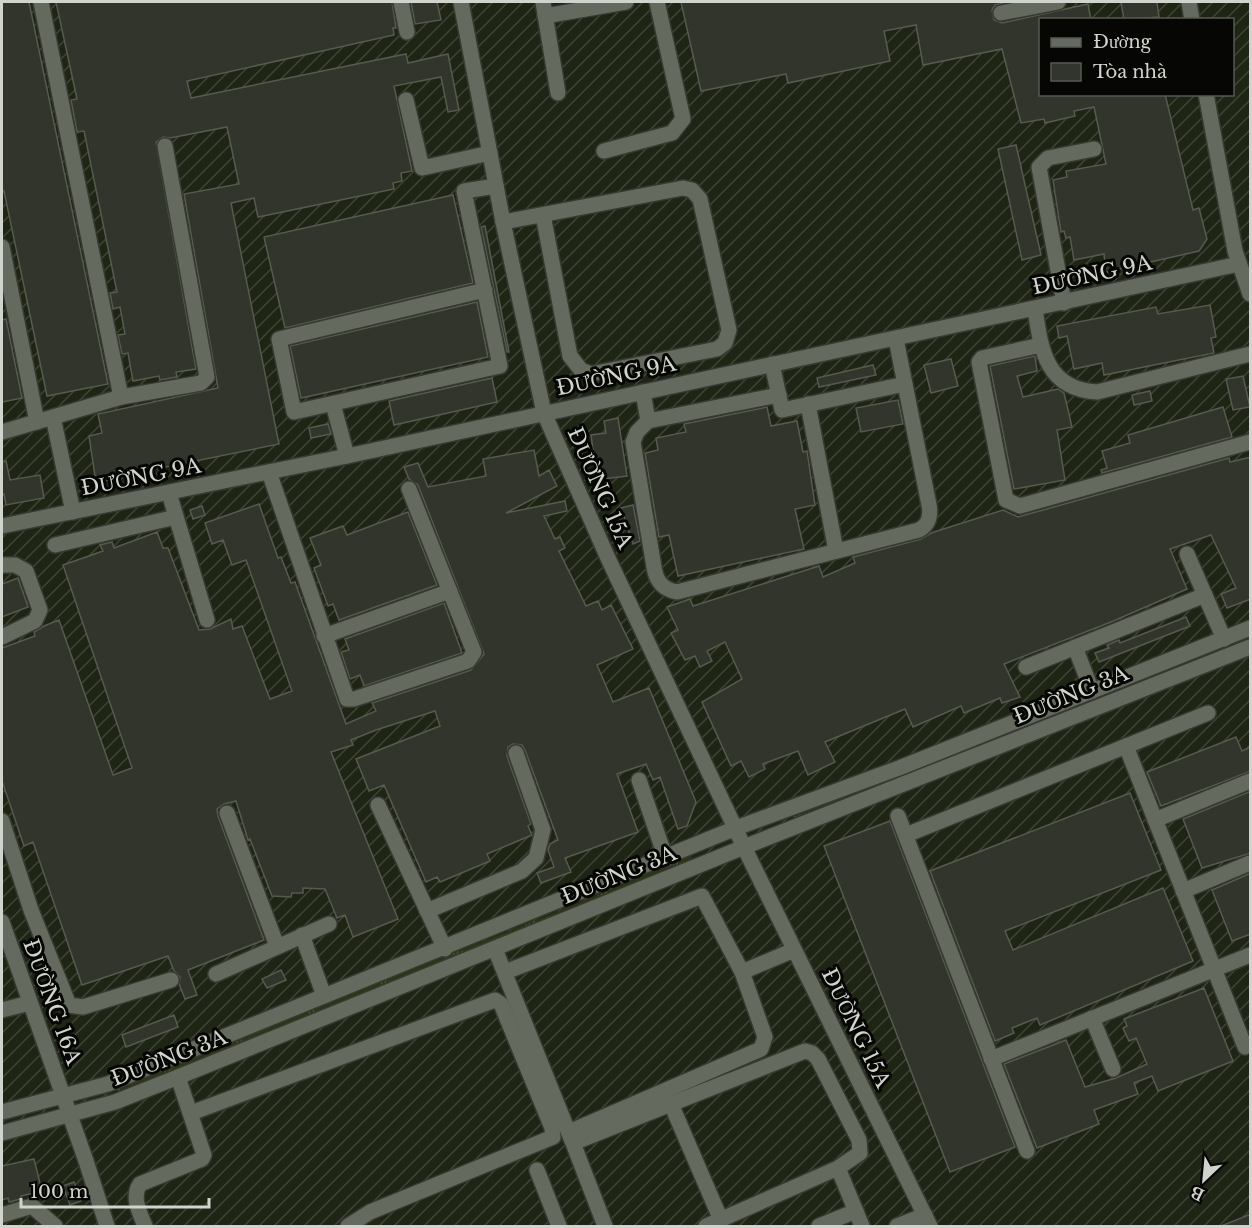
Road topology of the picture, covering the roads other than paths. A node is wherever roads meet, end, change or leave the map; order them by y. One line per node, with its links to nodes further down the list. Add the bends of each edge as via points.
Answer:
1 (41, 2): 35 (street)
2 (401, 2): 11 (street)
3 (461, 2): 18 (street, ĐƯỜNG 15A)
4 (626, 2): 8 (street)
5 (657, 2): 17 (street, via 683,119 672,133)
6 (1058, 2): 9 (street)
7 (1189, 2): 10 (street)
8 (544, 9): 12 (street)
9 (1001, 13)
10 (1192, 18)
11 (407, 32)
12 (558, 93)
13 (1206, 96): 23 (street)
14 (406, 100): 18 (street, via 422,168)
15 (165, 146): 35 (street, via 207,377 201,383)
16 (1094, 149): 26 (street, via 1048,158 1039,167)
17 (604, 151)
18 (490, 153): 19 (street, ĐƯỜNG 15A)
19 (496, 186): 21 (street, ĐƯỜNG 15A); 24 (street, via 464,191)
20 (543, 214): 20 (street, via 570,356 581,370 591,374 633,367 717,349 725,343 729,330 700,199 692,190 683,188); 21 (street)
21 (503, 222): 38 (street, ĐƯỜNG 15A)
22 (2, 247): 41 (street)
23 (1239, 264): 25 (street); 26 (street, ĐƯỜNG 9A)
24 (485, 290): 36 (street, via 500,366); 36 (street, via 279,339 294,412)
25 (1251, 294)
26 (1064, 303): 27 (street, ĐƯỜNG 9A)
27 (1035, 309): 28 (street, ĐƯỜNG 9A); 29 (street)
28 (897, 339): 31 (street, ĐƯỜNG 9A); 32 (street)
29 (1041, 345): 30 (street, via 1056,376 1097,392); 43 (street, via 982,358 979,362 1006,500 1011,504 1020,506)
30 (1251, 354)
31 (772, 364): 33 (street, ĐƯỜNG 9A); 34 (street)
32 (905, 384): 37 (street); 52 (street, via 929,505 928,521 919,530)
33 (643, 392): 38 (street, ĐƯỜNG 9A); 40 (street)
34 (779, 394): 37 (street, via 782,410); 40 (street)
35 (120, 397): 39 (street)
36 (333, 404): 44 (street)
37 (808, 404): 52 (street)
38 (544, 413): 44 (street, ĐƯỜNG 9A); 76 (street, ĐƯỜNG 15A, via 606,556)
39 (53, 417): 41 (street); 48 (street)
40 (648, 421): 52 (street, via 633,442 655,574 664,587 677,592)
41 (37, 422): 42 (street)
42 (2, 432)
43 (1251, 442)
44 (347, 456): 45 (street, ĐƯỜNG 9A)
45 (269, 472): 47 (street, ĐƯỜNG 9A); 59 (street)
46 (409, 489): 55 (street)
47 (169, 493): 48 (street, ĐƯỜNG 9A); 49 (street)
48 (74, 512): 50 (street, ĐƯỜNG 9A)
49 (176, 518): 51 (street); 57 (street)
50 (2, 526)
51 (55, 545)
52 (836, 551)
53 (1187, 554): 56 (street)
54 (2, 565): 60 (street, via 15,565 26,571 40,610 35,621)
55 (450, 591): 59 (street); 59 (street, via 474,652 468,661 346,699)
56 (1205, 595): 61 (street); 62 (street)
57 (207, 620)
58 (1251, 628): 61 (street, ĐƯỜNG 3A)
59 (324, 636)
60 (2, 637)
61 (1224, 639): 65 (street, ĐƯỜNG 3A)
62 (1075, 647): 64 (street); 65 (street)
63 (1251, 647): 78 (street, ĐƯỜNG 3A)
64 (1026, 667)
65 (1092, 691): 76 (street, ĐƯỜNG 3A)
66 (1208, 713): 67 (street)
67 (1126, 746): 74 (street); 77 (street)
68 (516, 753): 82 (street, via 543,830 536,858 522,871)
69 (639, 780): 79 (street)
70 (1251, 781): 74 (street)
71 (378, 805): 82 (street)
72 (227, 813): 86 (street)
73 (898, 816): 77 (street)
74 (1155, 820): 81 (street)
75 (2, 821): 95 (street, via 31,910 69,1005 83,1007)
76 (736, 828): 78 (street, ĐƯỜNG 15A); 79 (street, ĐƯỜNG 3A)
77 (906, 836): 101 (street)
78 (744, 847): 88 (street, ĐƯỜNG 3A); 89 (street, ĐƯỜNG 15A)
79 (666, 859): 87 (street, ĐƯỜNG 3A)
80 (1251, 863): 81 (street)
81 (1183, 891): 91 (street)
82 (427, 911): 87 (street)
83 (2, 922): 97 (street, ĐƯỜNG 16A)
84 (329, 924): 85 (street)
85 (302, 935): 86 (street); 96 (street)
86 (277, 946): 94 (street)
87 (444, 949): 96 (street, ĐƯỜNG 3A)
88 (495, 949): 92 (street); 103 (street, ĐƯỜNG 3A)
89 (794, 950): 93 (street); 117 (street, ĐƯỜNG 15A)
90 (1251, 955): 91 (street)
91 (1214, 969): 99 (street); 100 (street)
92 (505, 972): 93 (street, via 702,896); 110 (street)
93 (742, 972): 110 (street, via 765,1037 761,1049)
94 (216, 974)
95 (171, 980)
96 (324, 996): 104 (street, ĐƯỜNG 3A, via 108,1084)
97 (30, 1003): 98 (street); 104 (street, ĐƯỜNG 16A)
98 (2, 1010)
99 (1092, 1018): 101 (street); 102 (street)
100 (1245, 1047)
101 (991, 1059): 111 (street)
102 (1113, 1069)
103 (178, 1077): 107 (street); 108 (street, ĐƯỜNG 3A)
104 (63, 1097): 106 (street, ĐƯỜNG 3A); 108 (street, ĐƯỜNG 16A)
105 (671, 1104): 110 (street); 112 (street, via 805,1052 812,1053 859,1140 860,1153); 116 (street)
106 (2, 1112)
107 (191, 1113): 120 (street, via 204,1155 140,1184 135,1197); 121 (street, via 495,1000 501,1004 553,1137 370,1212)
108 (70, 1116): 109 (street, ĐƯỜNG 3A); 118 (street)
109 (2, 1133)
110 (571, 1138): 123 (street)
111 (1027, 1151)
112 (838, 1168): 114 (street); 116 (street)
113 (537, 1170): 122 (street)
114 (856, 1211): 125 (street); 126 (street)
115 (2, 1215): 119 (street, via 32,1206)
116 (721, 1220): 124 (street)
117 (927, 1221): 127 (street)
118 (106, 1226)
119 (55, 1227)
120 (145, 1227)
121 (348, 1227)
122 (560, 1227)
123 (605, 1227)
124 (706, 1227)
125 (819, 1227)
126 (862, 1227)
127 (897, 1227)

